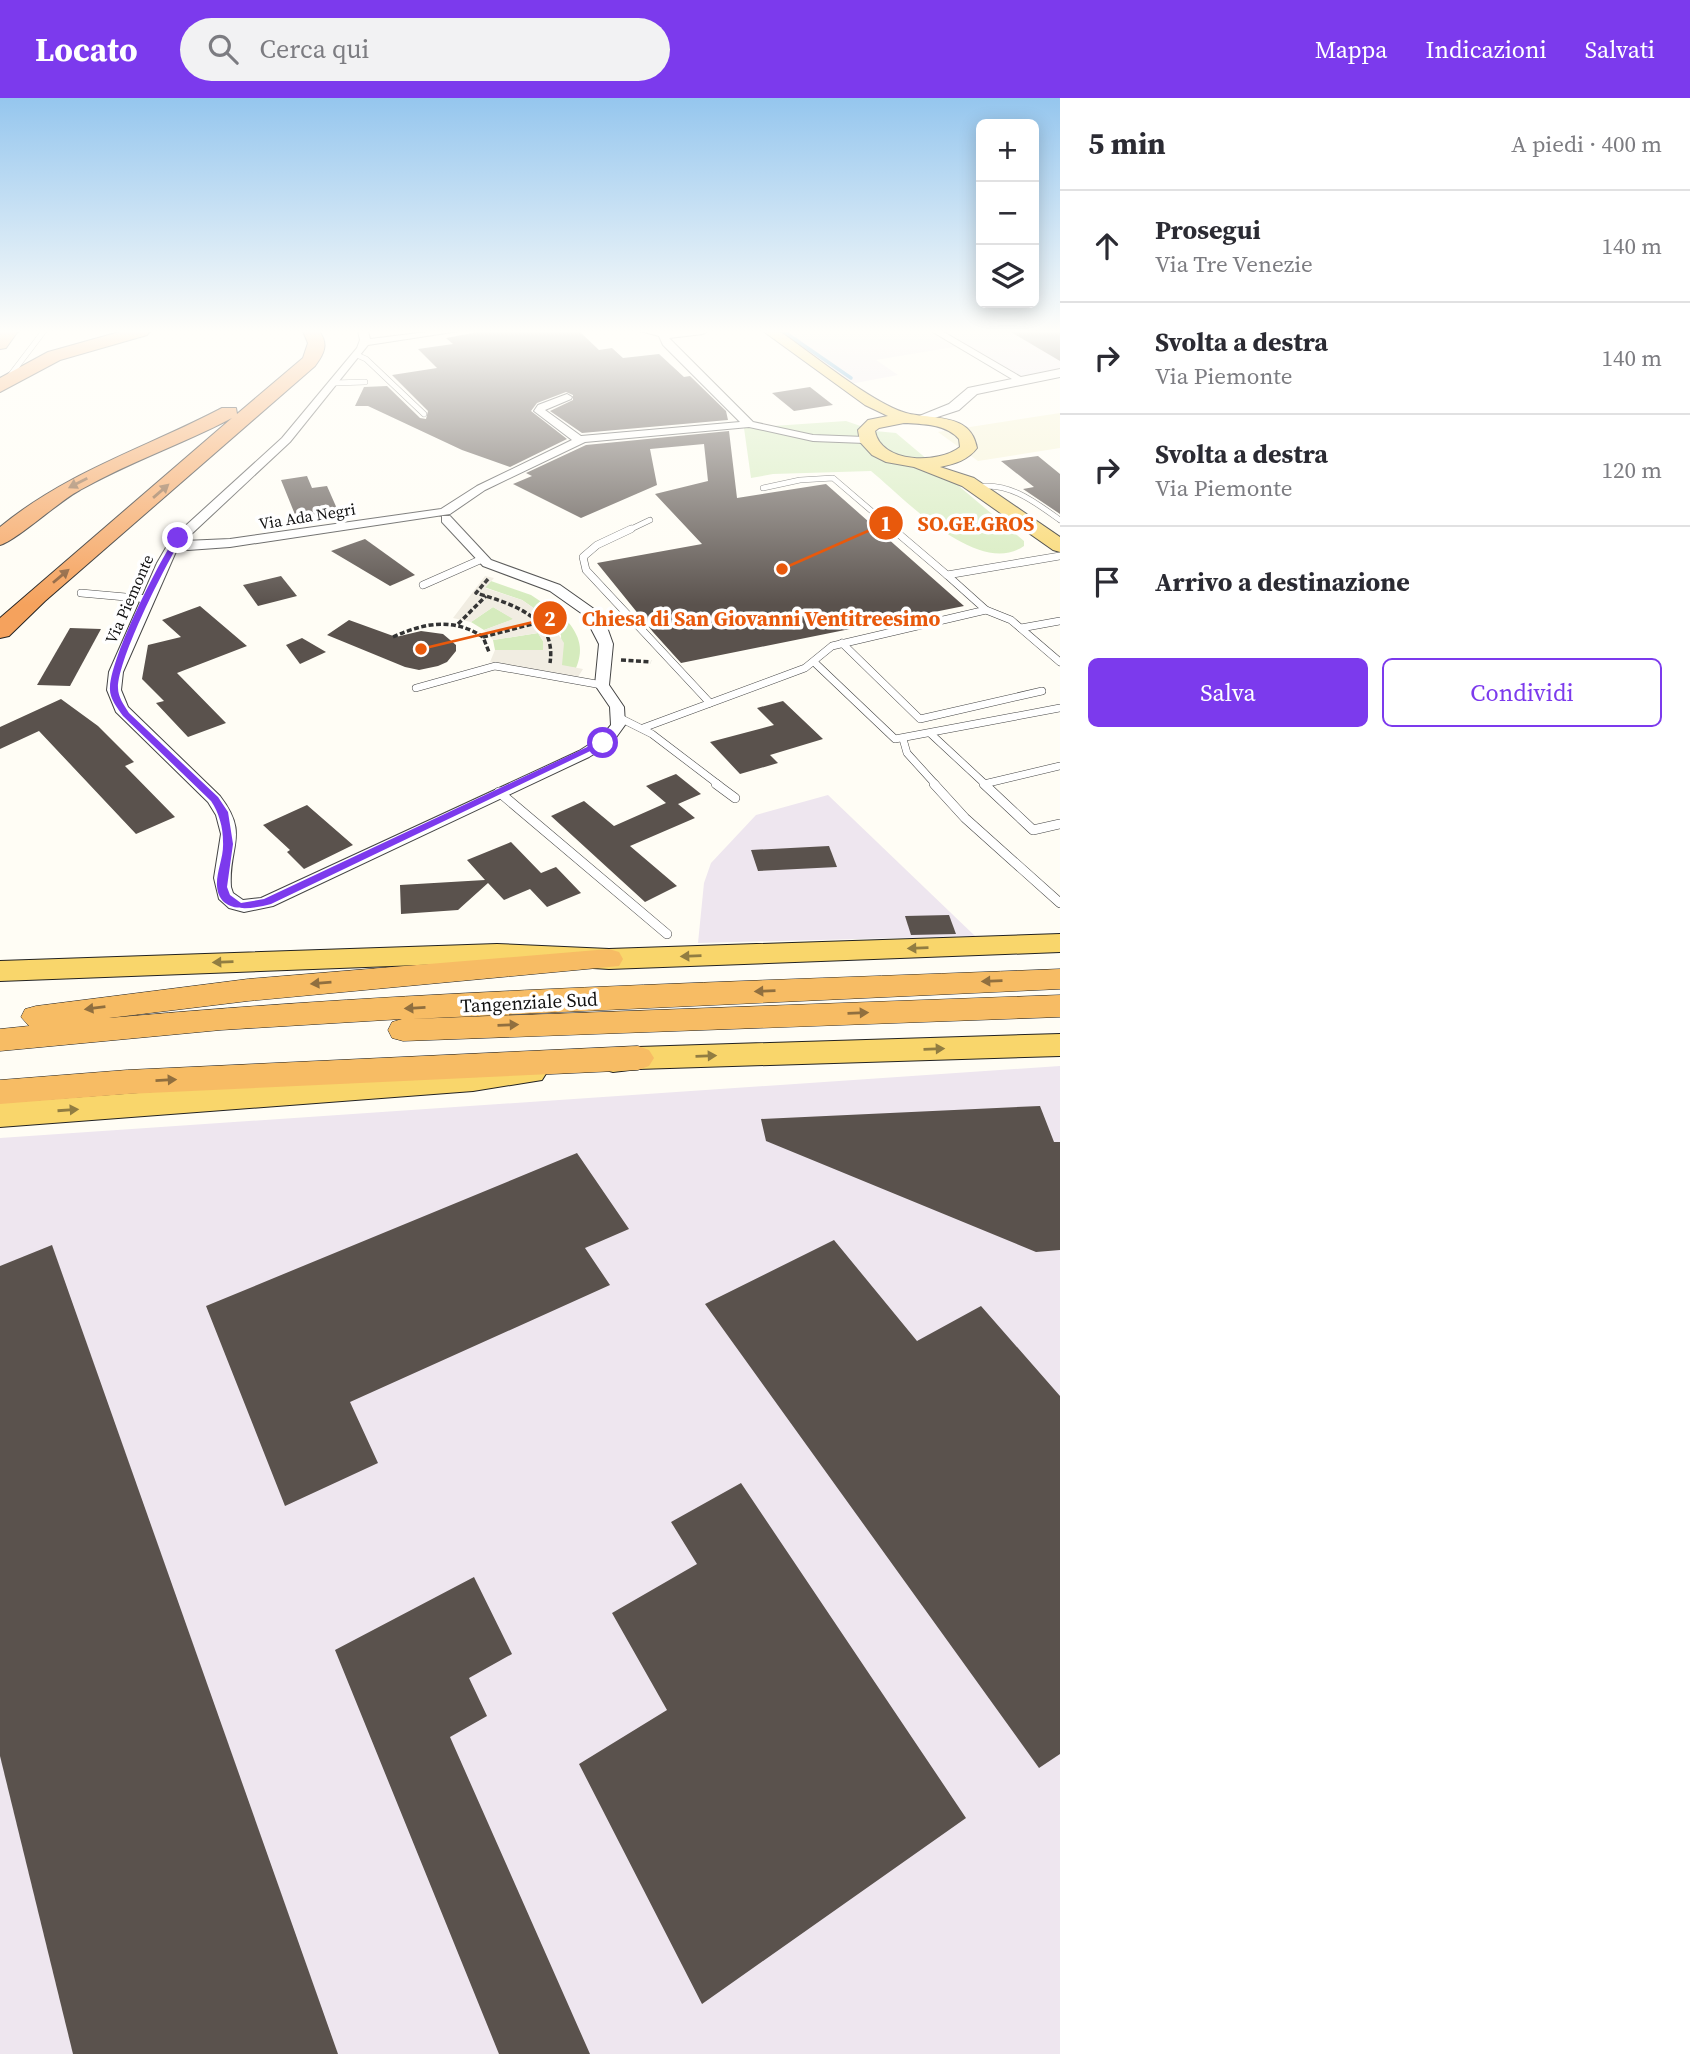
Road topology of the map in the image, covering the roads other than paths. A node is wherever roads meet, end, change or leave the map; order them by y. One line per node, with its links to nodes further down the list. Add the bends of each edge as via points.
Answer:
1 (210, 422): 21 (highway, one-way to 21, via 68,488)
2 (216, 422): 30 (highway)
3 (239, 422): 34 (highway, one-way to 3)
4 (301, 422): 23 (street, Via Piemonte)
5 (555, 422): 13 (street)
6 (870, 422): 12 (main road)
7 (898, 422): 12 (main road)
8 (928, 422): 11 (main road)
9 (958, 422): 11 (street)
10 (749, 424): 12 (street, via 813,438); 13 (street)
11 (960, 430): 14 (main road, via 970,445)
12 (869, 432): 15 (main road, via 878,452)
13 (579, 440): 18 (street, via 481,488)
14 (961, 457): 15 (main road); 16 (main road)
15 (913, 462): 16 (main road)
16 (972, 484): 20 (lane, via 1009,490); 22 (main road)
17 (763, 488): 26 (lane, via 833,478)
18 (442, 515): 23 (street, Via Ada Negri, via 208,545); 25 (street)
19 (650, 520): 41 (lane, via 597,545 582,561)
20 (1060, 520)
21 (0, 538)
22 (1056, 540)
23 (175, 542): 29 (street, Via Piemonte)
24 (1060, 556): 26 (lane)
25 (482, 559): 27 (lane); 38 (street, via 545,583 582,605 601,630 606,659)
26 (947, 575): 31 (lane)
27 (422, 585)
28 (81, 593): 29 (lane)
29 (148, 599): 49 (street, Via Piemonte, via 116,672 115,695 121,709 223,812 229,844 222,887 226,897 239,906 267,902)
30 (0, 602)
31 (986, 610): 33 (lane); 35 (lane)
32 (1060, 621): 33 (lane)
33 (1021, 628): 37 (lane)
34 (0, 631)
35 (842, 643): 36 (lane); 40 (lane, via 920,719)
36 (814, 662): 41 (lane); 46 (lane, via 895,739)
37 (1060, 662)
38 (602, 685): 39 (lane, via 495,666); 43 (street, via 618,706)
39 (416, 688)
40 (1042, 691)
41 (710, 703): 44 (lane)
42 (1060, 708): 45 (lane)
43 (620, 718): 44 (lane); 49 (street, via 610,737 598,746)
44 (643, 727): 50 (lane)
45 (931, 734): 46 (lane); 48 (lane)
46 (903, 739): 52 (lane, via 907,753 965,818)
47 (1060, 766): 48 (lane)
48 (984, 784): 51 (lane, via 1033,830)
49 (499, 792): 53 (lane)
50 (735, 798)
51 (1060, 824)
52 (1060, 902)
53 (667, 934)
54 (1060, 943): 55 (main road, one-way to 55)
55 (609, 959): 56 (main road, one-way to 56, via 498,953); 59 (highway, one-way to 59, via 248,990)
56 (0, 971)
57 (1060, 979): 60 (highway, Tangenziale Sud, one-way to 60, via 508,1002 235,1018)
58 (1060, 1006): 63 (highway, Tangenziale Sud, one-way to 58, via 332,1033)
59 (0, 1022)
60 (0, 1040)
61 (1060, 1045): 62 (main road, one-way to 61)
62 (638, 1058): 64 (highway, one-way to 62); 65 (main road, one-way to 62, via 473,1080)
63 (0, 1059)
64 (0, 1092)
65 (0, 1115)

